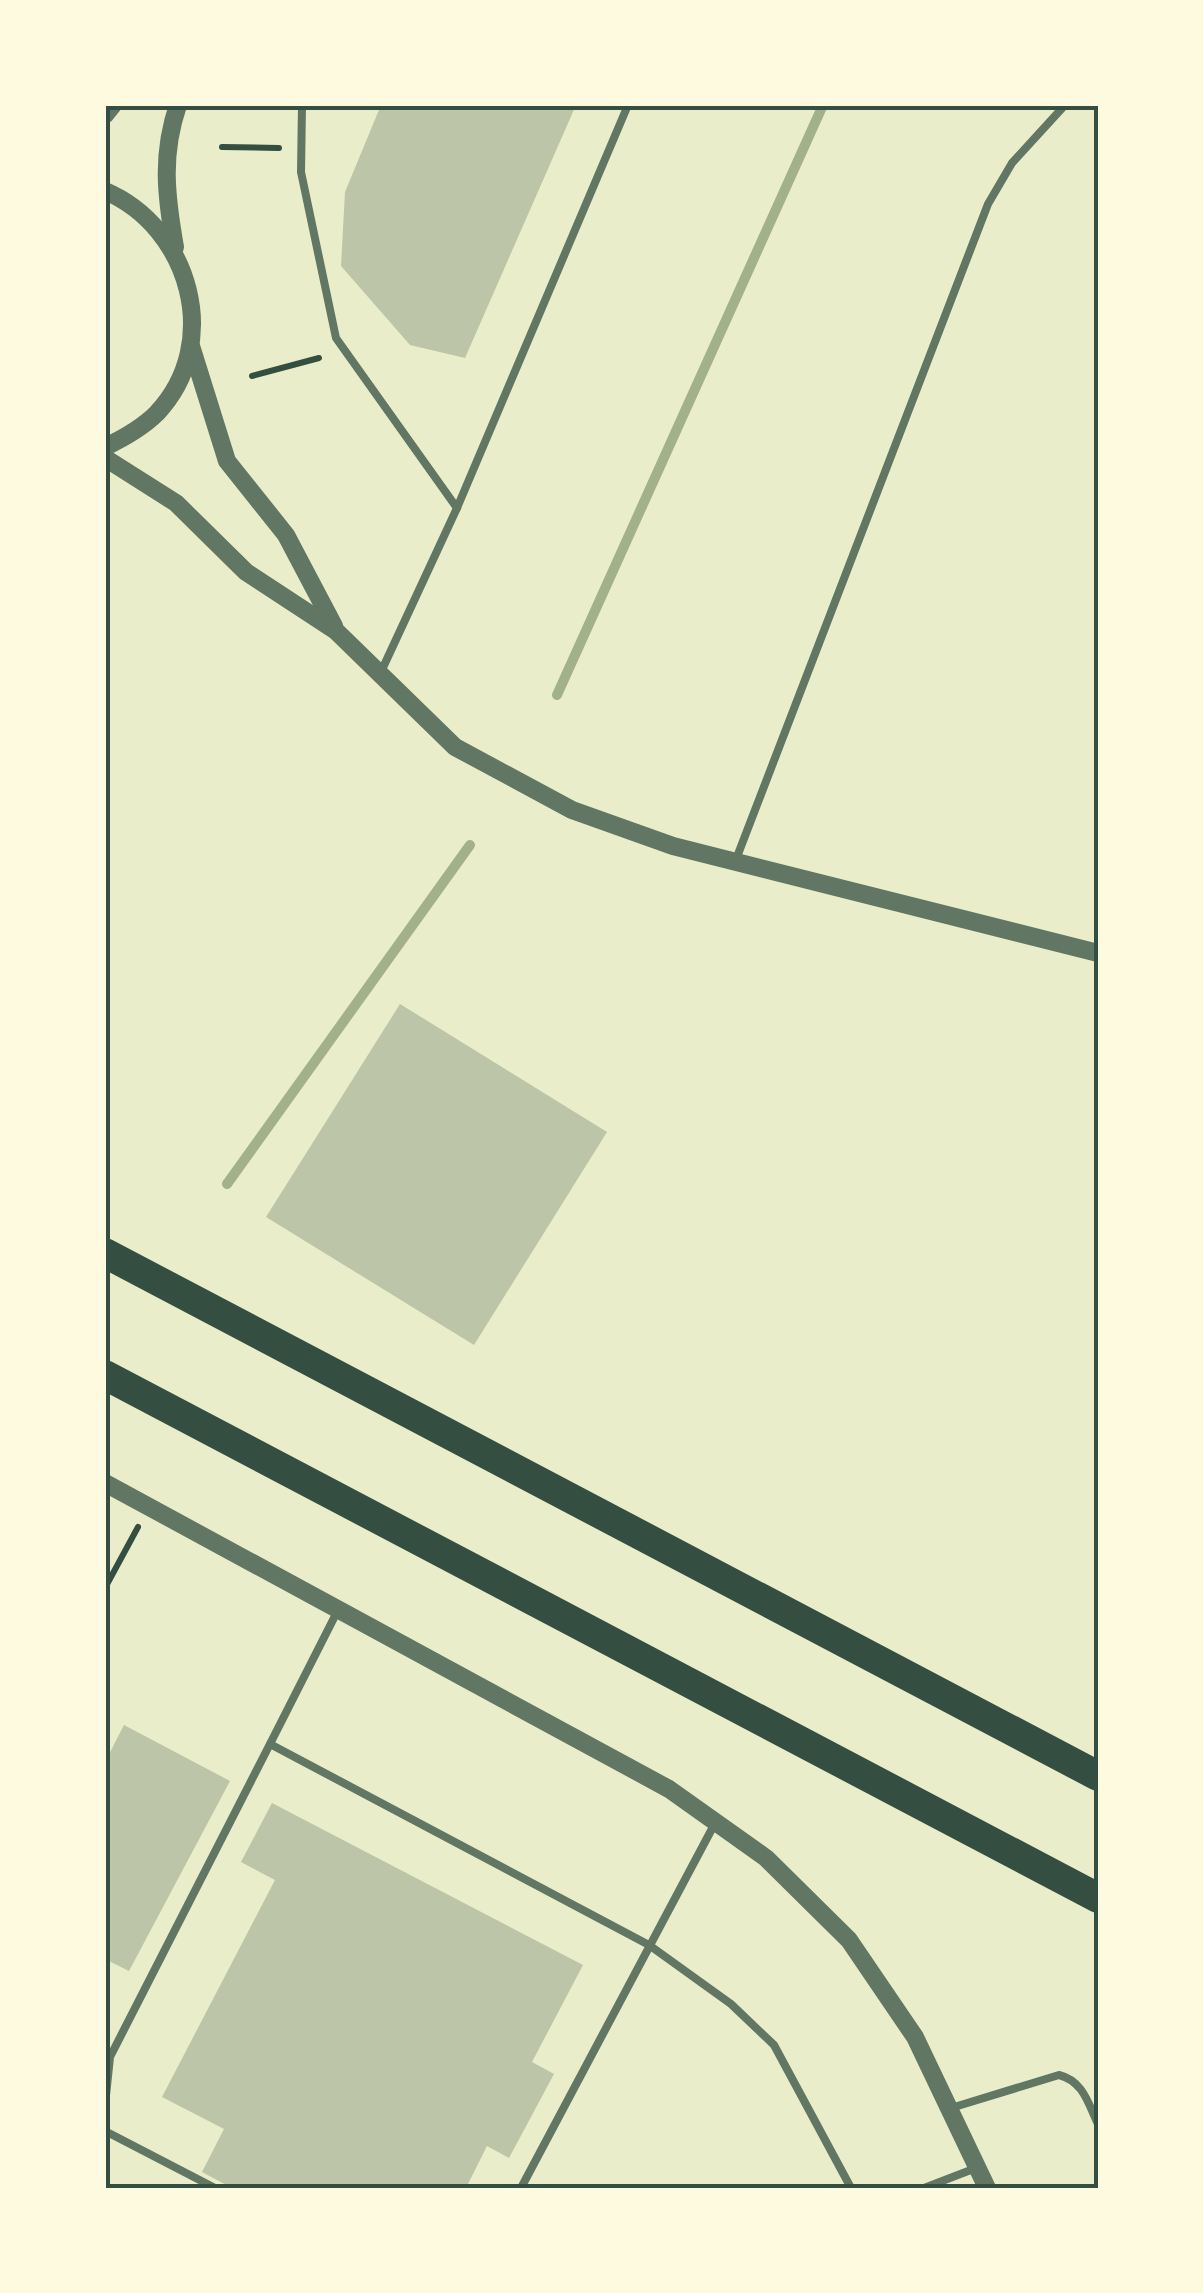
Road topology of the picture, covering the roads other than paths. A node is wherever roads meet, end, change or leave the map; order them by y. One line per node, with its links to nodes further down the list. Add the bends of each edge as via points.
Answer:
1 (113, 105): 6 (street)
2 (178, 105): 8 (street, via 168,135 166,192)
3 (302, 105): 12 (lane, via 301,172 336,338)
4 (628, 105): 12 (lane)
5 (1065, 105): 15 (lane, via 1012,163 988,204)
6 (105, 115)
7 (105, 192): 8 (street, via 153,222)
8 (176, 253): 9 (street, via 192,298)
9 (190, 346): 10 (street, via 179,381 158,412); 13 (street, via 227,461 286,536)
10 (105, 447)
11 (105, 458): 13 (street, via 176,503 246,572)
12 (457, 508): 14 (lane)
13 (336, 631): 14 (street)
14 (380, 674): 15 (street, via 455,747 572,810)
15 (735, 862): 16 (street)
16 (1098, 952)
17 (105, 1252): 22 (highway)
18 (105, 1375): 24 (highway)
19 (105, 1483): 20 (street)
20 (338, 1610): 21 (lane); 23 (street)
21 (270, 1744): 25 (lane); 26 (lane)
22 (1098, 1776)
23 (716, 1821): 25 (lane); 28 (street, via 766,1858 849,1940 915,2036)
24 (1098, 1898)
25 (649, 1945): 33 (lane); 34 (lane, via 731,2004 774,2045)
26 (108, 2055): 27 (lane)
27 (105, 2105)
28 (950, 2108): 29 (lane, via 1059,2076 1081,2087); 31 (street)
29 (1098, 2124)
30 (105, 2131): 32 (lane)
31 (978, 2167): 35 (lane); 36 (street)
32 (216, 2188)
33 (520, 2188)
34 (851, 2188)
35 (924, 2188)
36 (988, 2188)

